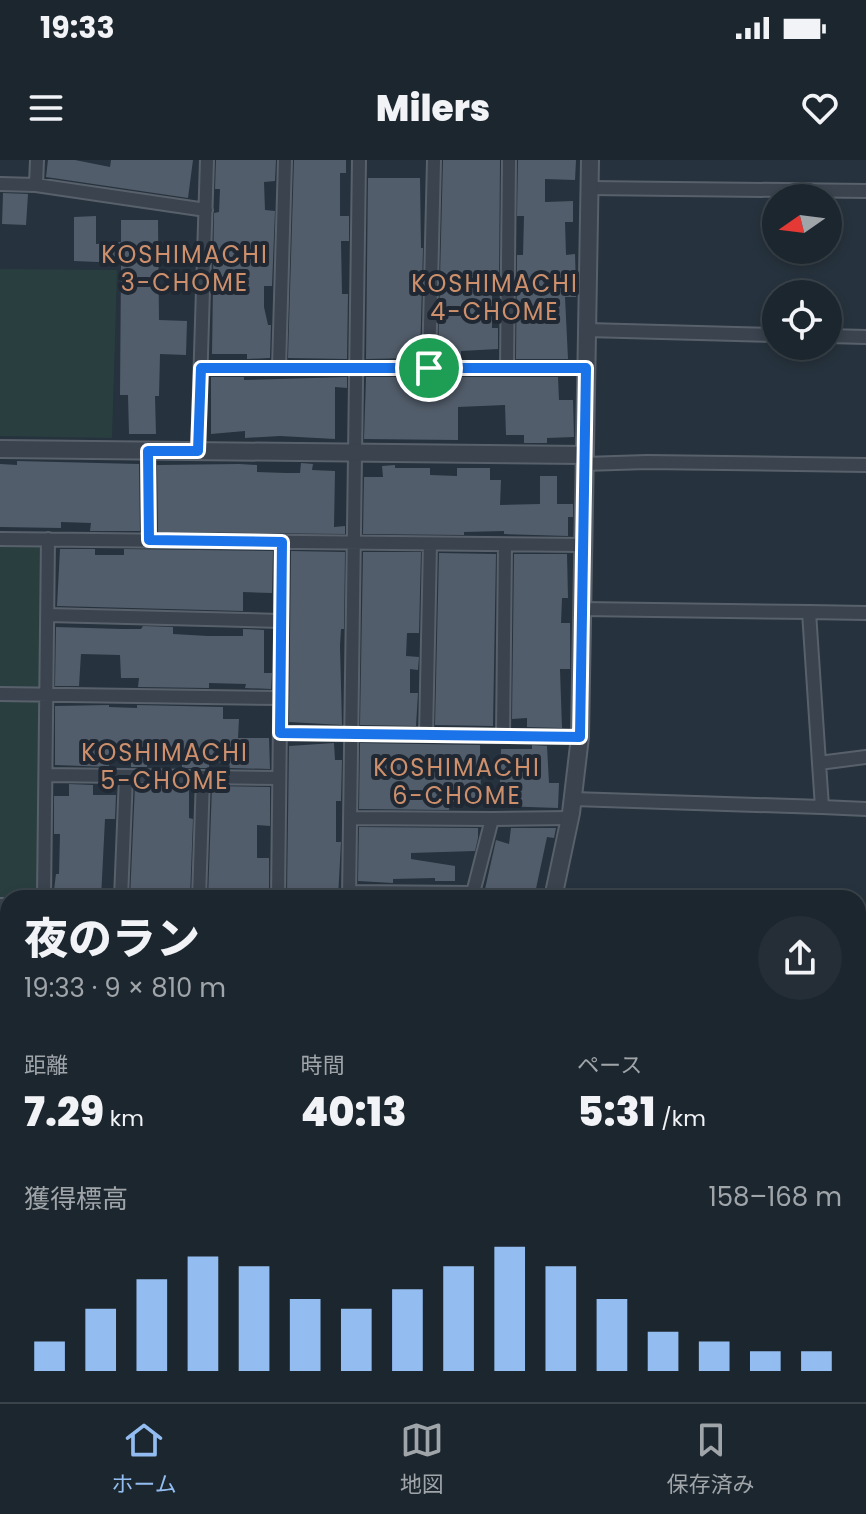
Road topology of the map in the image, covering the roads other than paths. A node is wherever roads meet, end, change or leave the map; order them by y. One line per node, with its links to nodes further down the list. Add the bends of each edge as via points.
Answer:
1 (37, 160): 9 (street)
2 (207, 160): 12 (street)
3 (285, 160): 18 (street)
4 (359, 160): 19 (street)
5 (434, 160): 20 (street)
6 (509, 160): 21 (street)
7 (590, 160): 10 (street)
8 (0, 184): 9 (street)
9 (36, 185): 12 (street)
10 (589, 188): 11 (street); 13 (street)
11 (866, 191)
12 (206, 210): 17 (street)
13 (587, 330): 14 (street); 22 (street)
14 (762, 335)
15 (842, 336): 16 (street)
16 (866, 337)
17 (201, 368): 18 (street); 25 (street)
18 (279, 368): 19 (street)
19 (356, 368): 20 (street); 26 (street)
20 (429, 368): 21 (street)
21 (507, 368): 22 (street)
22 (586, 368): 27 (street)
23 (0, 449): 24 (street)
24 (148, 451): 25 (street); 31 (street)
25 (198, 451): 26 (street)
26 (355, 453): 27 (street); 33 (street)
27 (585, 460): 28 (street); 36 (street)
28 (866, 465)
29 (0, 539): 30 (street)
30 (48, 539): 31 (street); 40 (street)
31 (149, 540): 32 (street)
32 (282, 542): 33 (street); 41 (street)
33 (354, 543): 34 (street); 46 (street)
34 (430, 544): 35 (street); 47 (street)
35 (505, 545): 36 (street); 48 (street)
36 (583, 545): 37 (street)
37 (582, 609): 38 (street); 49 (street)
38 (809, 612): 39 (street); 51 (street)
39 (866, 613)
40 (48, 615): 41 (street); 43 (street)
41 (281, 621): 44 (street)
42 (0, 694): 43 (street)
43 (47, 695): 44 (street); 52 (street)
44 (280, 698): 45 (street)
45 (280, 733): 46 (street); 55 (street)
46 (351, 734): 47 (street); 59 (street)
47 (426, 735): 48 (street)
48 (503, 736): 49 (street)
49 (580, 737): 56 (street)
50 (866, 757): 51 (street)
51 (819, 763): 57 (street)
52 (46, 775): 53 (street); 62 (street)
53 (126, 776): 54 (street); 63 (street)
54 (203, 777): 55 (street); 64 (street)
55 (279, 778): 65 (street)
56 (573, 799): 57 (street); 60 (street)
57 (822, 807): 58 (street)
58 (866, 809)
59 (350, 818): 61 (street); 66 (street)
60 (570, 818): 61 (street); 68 (street)
61 (492, 819): 67 (street)
62 (44, 890)
63 (121, 890)
64 (199, 890)
65 (278, 890)
66 (349, 890)
67 (474, 890)
68 (555, 890)

